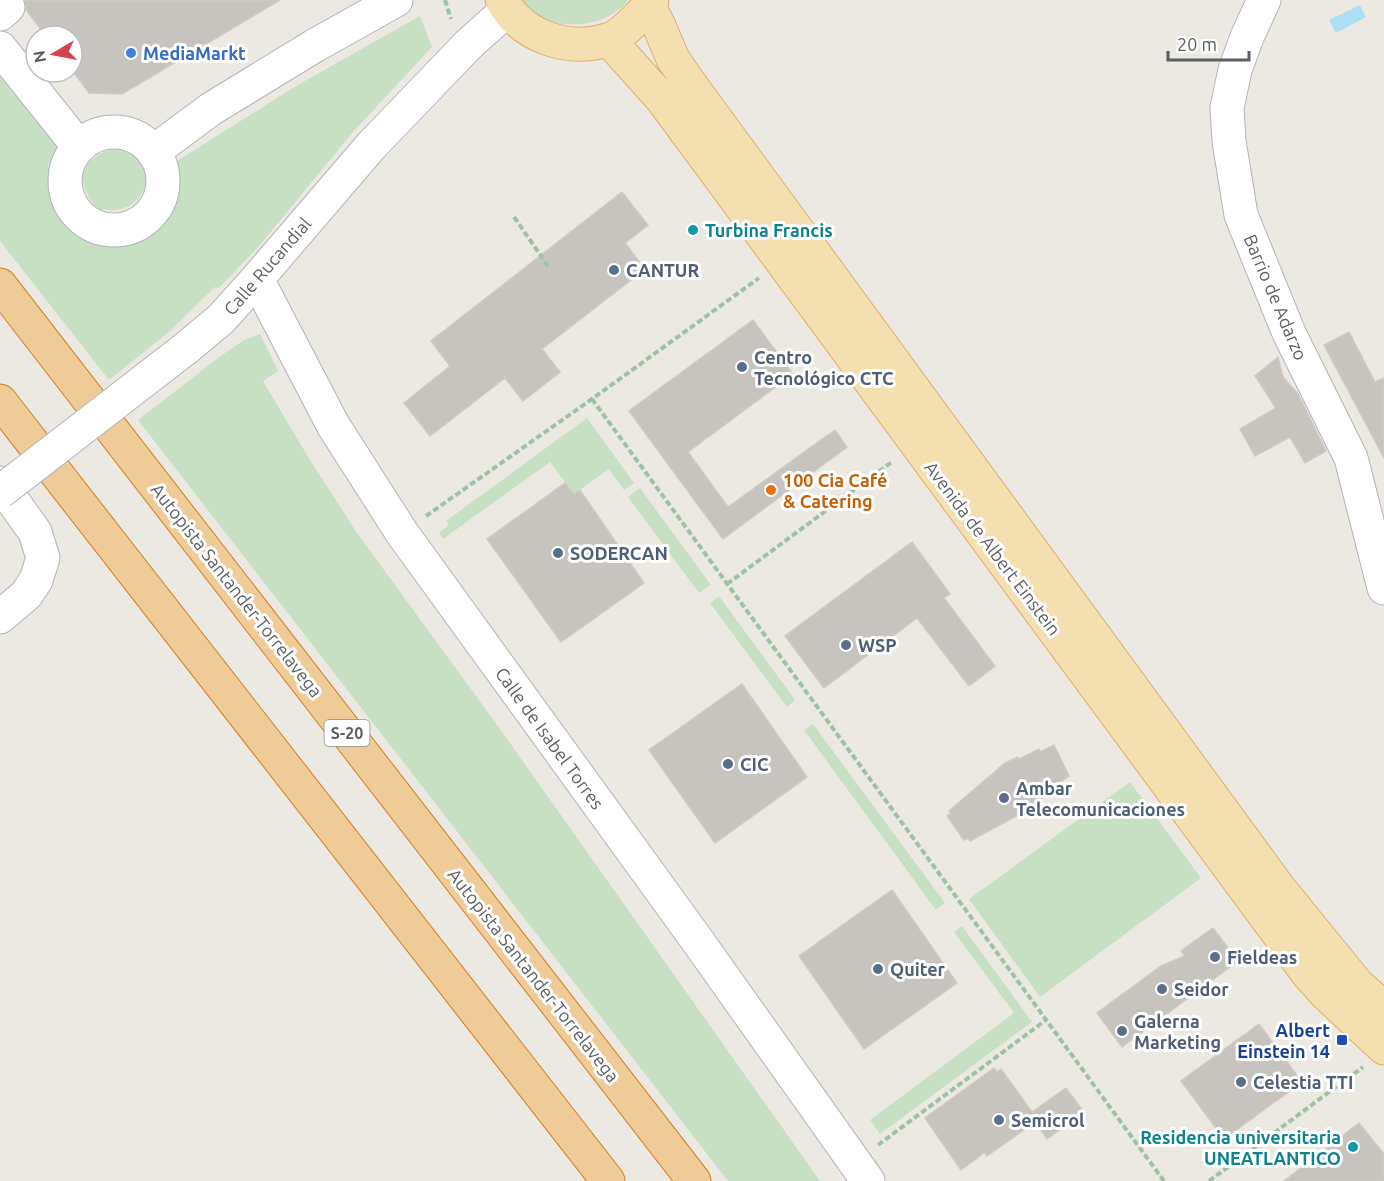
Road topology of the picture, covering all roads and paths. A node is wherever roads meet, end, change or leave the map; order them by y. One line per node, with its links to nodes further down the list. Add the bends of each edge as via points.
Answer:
1 (396, 0): 8 (street, via 211,109)
2 (1264, 0): 21 (street, Barrio de Adarzo, via 1234,70 1227,108 1242,215 1289,333 1351,458)
3 (651, 3): 5 (main road, via 626,30); 23 (main road, Avenida de Albert Einstein, via 673,59 688,81 1279,888 1357,984)
4 (504, 5): 5 (main road, via 525,27 553,41 589,44); 12 (street, Calle Rucandial, via 371,146)
5 (609, 40): 10 (main road, Avenida de Albert Einstein, via 662,99)
6 (0, 48): 7 (street)
7 (79, 147): 8 (street, via 108,132 141,140); 8 (street, via 66,169 67,196 80,218 104,230 130,228 142,222 158,202 162,176)
8 (153, 152)
9 (514, 217): 11 (path)
10 (782, 261): 14 (path); 16 (main road, Avenida de Albert Einstein)
11 (548, 266)
12 (257, 279): 18 (street, Calle Rucandial, bridge, via 221,319 185,349); 26 (street, Calle de Isabel Torres, via 333,425 402,533 697,940)
13 (0, 285): 28 (highway, Autopista Santander-Torrelavega / S-20)
14 (592, 399): 19 (path); 20 (path)
15 (0, 401): 27 (highway)
16 (915, 443): 20 (path); 25 (main road, Avenida de Albert Einstein, via 1308,974)
17 (0, 483): 22 (street, via 35,532 43,558 26,595)
18 (0, 492)
19 (419, 521)
20 (728, 584): 24 (path)
21 (1384, 588)
22 (0, 617)
23 (1384, 1008)
24 (1046, 1020): 26 (path); 29 (path)
25 (1376, 1056): 30 (path)
26 (869, 1166)
27 (608, 1181)
28 (694, 1181)
29 (1164, 1181)
30 (1209, 1181)

